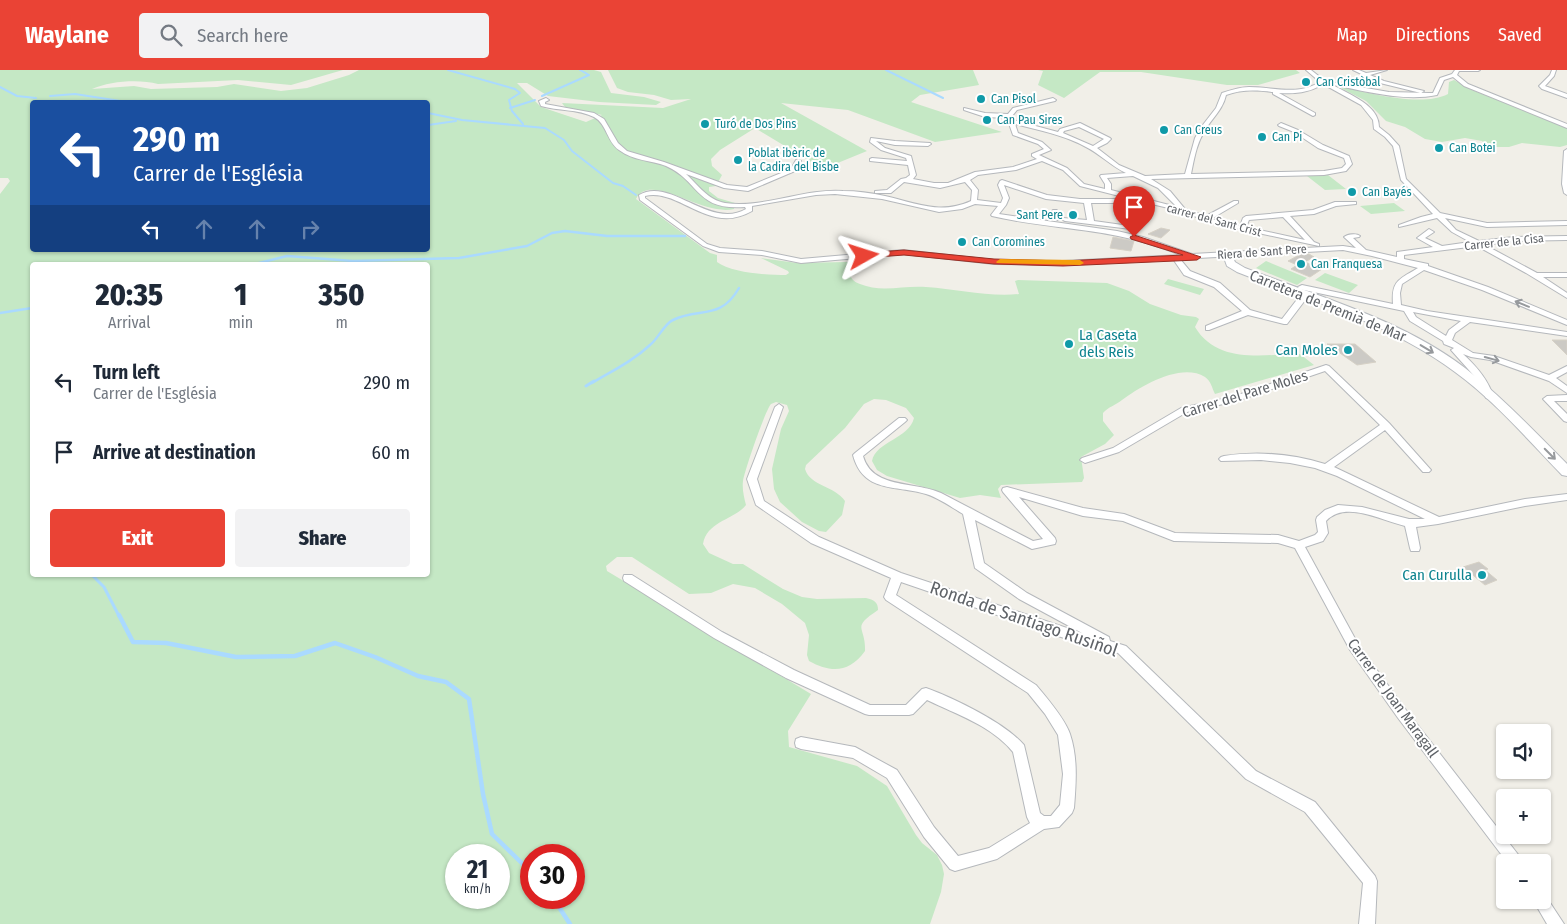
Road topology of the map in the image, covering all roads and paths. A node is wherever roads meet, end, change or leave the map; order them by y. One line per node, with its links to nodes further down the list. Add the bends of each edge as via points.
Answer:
1 (1308, 70): 8 (street)
2 (1355, 70): 7 (street)
3 (1384, 70): 7 (street)
4 (1478, 70): 6 (street)
5 (1554, 70): 9 (street)
6 (1456, 72): 12 (street, via 1442,79); 20 (street, via 1466,85)
7 (1367, 74): 12 (street, via 1382,82)
8 (1323, 82): 10 (street, via 1311,90); 12 (street, via 1389,94); 49 (street, via 1363,104 1376,120 1376,128 1396,146 1403,179)
9 (1542, 86): 11 (street); 13 (street)
10 (1270, 90): 17 (street); 32 (street, via 1243,88 1224,94 1218,112 1203,128 1192,154)
11 (1567, 90)
12 (1434, 94)
13 (1567, 96)
14 (546, 100): 29 (street, via 542,101 543,105 598,116 620,149)
15 (1053, 100): 18 (street, via 1014,109)
16 (966, 109): 18 (street)
17 (1313, 114)
18 (1010, 118): 21 (street); 25 (street, via 1015,134 1040,143 1048,150 1034,155)
19 (1281, 126): 32 (street, via 1294,129 1318,145 1336,150 1347,157 1349,164 1344,170 1317,174)
20 (1567, 126)
21 (1060, 134): 23 (street); 23 (street, via 1080,125 1108,138)
22 (928, 144): 28 (street, via 872,141 883,149 909,157)
23 (1093, 148): 31 (street, via 1116,165)
24 (1567, 152): 30 (street)
25 (1042, 159): 34 (street, via 1014,169 977,174); 36 (street, via 1065,169)
26 (872, 160): 28 (street)
27 (798, 161): 29 (street, via 793,170 748,189 726,187)
28 (911, 163): 35 (street, via 913,175)
29 (675, 168): 46 (street, via 713,201)
30 (1566, 171): 39 (street)
31 (1136, 174): 33 (street); 37 (street, via 1103,176)
32 (1188, 176): 33 (street)
33 (1148, 177): 47 (street, via 1172,194)
34 (966, 179): 35 (street, via 938,187); 42 (street, via 975,190)
35 (908, 180): 38 (street, via 903,180 889,192)
36 (1082, 185): 37 (street, carrer del Sant Crist); 40 (street, via 1080,189 1090,193)
37 (1108, 190): 41 (street, carrer del Sant Crist)
38 (851, 193): 42 (street, via 890,198 923,210 955,209); 46 (street, via 789,196)
39 (1567, 193)
40 (1086, 201): 41 (street); 45 (street, via 1046,197 1002,182 1006,198); 52 (street)
41 (1140, 201): 47 (street, carrer del Sant Crist)
42 (974, 202): 45 (street)
43 (1236, 202): 50 (street)
44 (1354, 203): 48 (street, via 1335,204 1314,212)
45 (1004, 205): 51 (street, via 994,215 1017,221)
46 (748, 206): 67 (street, Riera de Sant Pere, via 750,210 746,214 725,216 696,210 658,192 642,196 705,245 719,250 762,253 801,261 904,252 994,262 1063,263)
47 (1183, 210): 50 (street, carrer del Sant Crist)
48 (1285, 214): 56 (street, via 1246,218); 60 (street)
49 (1440, 215): 53 (street, via 1487,225); 54 (street); 61 (street, via 1454,231)
50 (1206, 220): 56 (street, carrer del Sant Crist)
51 (1042, 222): 52 (street, via 1056,215); 66 (street, via 1134,237)
52 (1091, 222): 55 (street)
53 (1567, 223)
54 (1401, 226)
55 (1137, 229)
56 (1242, 229): 60 (street, carrer del Sant Crist)
57 (1429, 231): 63 (street, via 1420,238)
58 (1357, 236): 64 (street, via 1346,236)
59 (1567, 238): 61 (street, Carrer de la Cisa, via 1514,239)
60 (1312, 244): 62 (street, carrer del Sant Crist)
61 (1477, 244): 63 (street, Carrer de la Cisa); 70 (street)
62 (1335, 248): 64 (street, Riera de Sant Pere); 65 (street, Riera de Sant Pere)
63 (1442, 249): 68 (street, Carrer de la Cisa, via 1404,253 1400,254)
64 (1362, 250): 68 (street, Riera de Sant Pere)
65 (1228, 255): 66 (street, Riera de Sant Pere); 72 (street, Carretera de Premià de Mar, via 1231,264 1241,270)
66 (1197, 257): 67 (street, Riera de Sant Pere)
67 (1176, 258): 76 (street, via 1187,272 1217,285)
68 (1401, 259): 69 (street, Riera de Sant Pere)
69 (1425, 266): 74 (street, via 1399,283); 78 (street, Riera de Sant Pere, one-way to 69)
70 (1536, 275): 71 (street); 73 (street)
71 (1567, 275)
72 (1303, 291): 74 (street); 76 (street, via 1284,322); 85 (street, Carretera de Premià de Mar, one-way to 85, via 1423,346 1460,370)
73 (1567, 296)
74 (1397, 307): 75 (street)
75 (1407, 309): 77 (street); 81 (street, via 1412,319)
76 (1247, 312): 79 (street)
77 (1467, 320): 80 (street); 81 (street, via 1452,332)
78 (1567, 322)
79 (1209, 328)
80 (1567, 334)
81 (1447, 342): 83 (street, one-way to 83, via 1472,355 1491,358); 85 (street, via 1480,376 1488,387)
82 (1567, 369): 83 (street)
83 (1552, 380): 84 (street)
84 (1567, 390)
85 (1489, 396): 95 (street, Carretera de Premià de Mar, one-way to 95)
86 (1567, 398): 88 (street, via 1547,399)
87 (779, 407): 104 (street, via 752,480 760,503 815,540)
88 (1567, 419)
89 (902, 420): 99 (street, via 858,455 862,470 890,485 928,491)
90 (1386, 425): 92 (street, Carrer del Pare Moles, via 1326,368 1234,399 1184,410 1116,450); 93 (street); 94 (street)
91 (1224, 459): 93 (street, via 1259,457)
92 (1085, 460)
93 (1326, 468): 100 (street)
94 (1426, 470)
95 (1567, 472)
96 (1554, 497): 97 (street); 98 (street); 100 (street)
97 (1567, 497)
98 (1567, 502)
99 (968, 512): 102 (street, via 1032,544 1051,541 1007,490 1083,512 1124,518 1174,537 1278,539); 106 (street, via 978,565 1023,596)
100 (1438, 520): 101 (street)
101 (1410, 523): 102 (street, via 1376,512 1333,509 1325,512 1321,520 1323,533 1319,538); 103 (street)
102 (1299, 544): 109 (street, Carrer de Joan Maragall, via 1354,647)
103 (1415, 548)
104 (897, 576): 106 (street, Ronda de Santiago Rusiñol, via 1064,633); 108 (street, Ronda de Santiago Rusiñol, via 890,597 1032,689 1064,734 1070,774 1067,808 1054,822)
105 (628, 578): 108 (street, via 718,635 790,674 869,710 909,710 926,693 1002,733 1019,749 1034,817)
106 (1122, 649): 111 (street, Ronda de Santiago Rusiñol, via 1251,775 1310,807 1370,881)
107 (801, 743): 108 (street, Ronda de Santiago Rusiñol, via 855,752 892,774 929,832 955,864 992,854)
108 (1042, 823)
109 (1510, 854)
110 (1546, 909): 112 (street)
111 (1366, 924)
112 (1556, 924)

